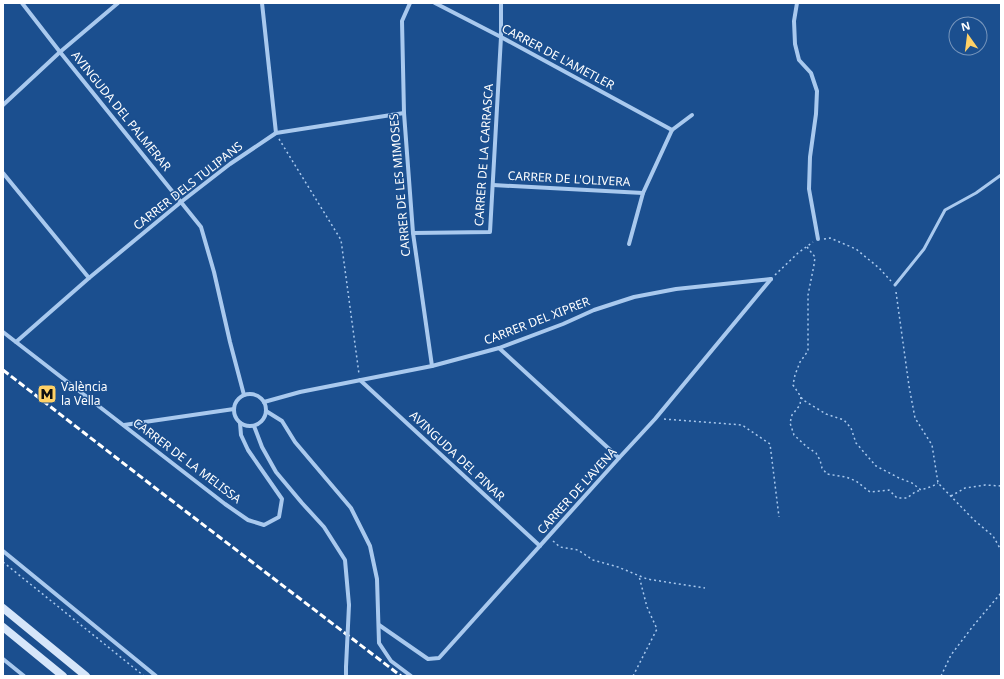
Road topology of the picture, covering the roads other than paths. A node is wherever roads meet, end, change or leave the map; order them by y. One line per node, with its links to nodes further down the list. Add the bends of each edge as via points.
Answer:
1 (22, 3): 9 (street, AVINGUDA DEL PALMERAR)
2 (118, 3): 9 (street)
3 (262, 3): 14 (street)
4 (410, 3): 11 (street, CARRER DE LES MIMOSES, via 402,21)
5 (435, 3): 8 (street, CARRER DE L'AMETLER)
6 (501, 3): 8 (street, CARRER DE LA CARRASCA)
7 (797, 3): 21 (street, via 794,21 798,60 811,73 817,91 809,189)
8 (501, 37): 13 (street, CARRER DE L'AMETLER); 17 (street, CARRER DE LA CARRASCA)
9 (60, 52): 10 (street); 19 (street, AVINGUDA DEL PALMERAR)
10 (3, 105)
11 (404, 113): 14 (street, CARRER DELS TULIPANS); 20 (street, CARRER DE LES MIMOSES)
12 (692, 115): 13 (street)
13 (672, 130): 18 (street)
14 (276, 133): 19 (street, CARRER DELS TULIPANS)
15 (3, 173): 23 (street)
16 (1001, 175): 25 (lane, via 976,193 945,210 924,249)
17 (493, 185): 18 (street, CARRER DE L'OLIVERA); 20 (street, CARRER DE LA CARRASCA, via 490,232)
18 (644, 193): 22 (street)
19 (181, 202): 23 (street, CARRER DELS TULIPANS); 31 (street, AVINGUDA DEL PALMERAR, via 201,227)
20 (413, 233): 29 (street, CARRER DE LES MIMOSES)
21 (818, 239)
22 (629, 244)
23 (89, 278): 27 (street, CARRER DELS TULIPANS)
24 (771, 279): 28 (street, CARRER DEL XIPRER, via 676,289 634,297 594,310); 38 (street, CARRER DE L'AVENA, via 656,419)
25 (895, 286)
26 (3, 332): 27 (street, CARRER DE LA MELISSA)
27 (16, 342): 36 (street, CARRER DE LA MELISSA)
28 (500, 348): 29 (street, CARRER DEL XIPRER); 38 (street)
29 (432, 366): 30 (street, CARRER DEL XIPRER)
30 (360, 380): 32 (street, CARRER DEL XIPRER); 39 (street, AVINGUDA DEL PINAR)
31 (244, 395): 32 (street, via 253,394); 33 (street, via 237,401)
32 (264, 402): 34 (street)
33 (234, 409): 35 (street); 36 (street)
34 (266, 411): 37 (street, via 259,424); 42 (street, via 282,421 294,442 351,508 370,546 377,579)
35 (240, 423): 36 (street, CARRER DE LA MELISSA, via 241,436 248,450 282,499 279,518 264,525 248,520 225,504); 37 (street)
36 (124, 425)
37 (254, 426): 49 (street, bridge, via 276,472 324,527 345,560 349,605)
38 (619, 458): 39 (street, CARRER DE L'AVENA)
39 (540, 546): 42 (street, CARRER DE L'AVENA, via 439,658 428,659)
40 (3, 551): 48 (street)
41 (3, 608): 47 (main road)
42 (379, 625): 50 (street, via 379,643 392,661)
43 (3, 627): 46 (main road)
44 (3, 659): 45 (street)
45 (24, 676)
46 (63, 676)
47 (86, 676)
48 (156, 676)
49 (346, 676)
50 (411, 676)

